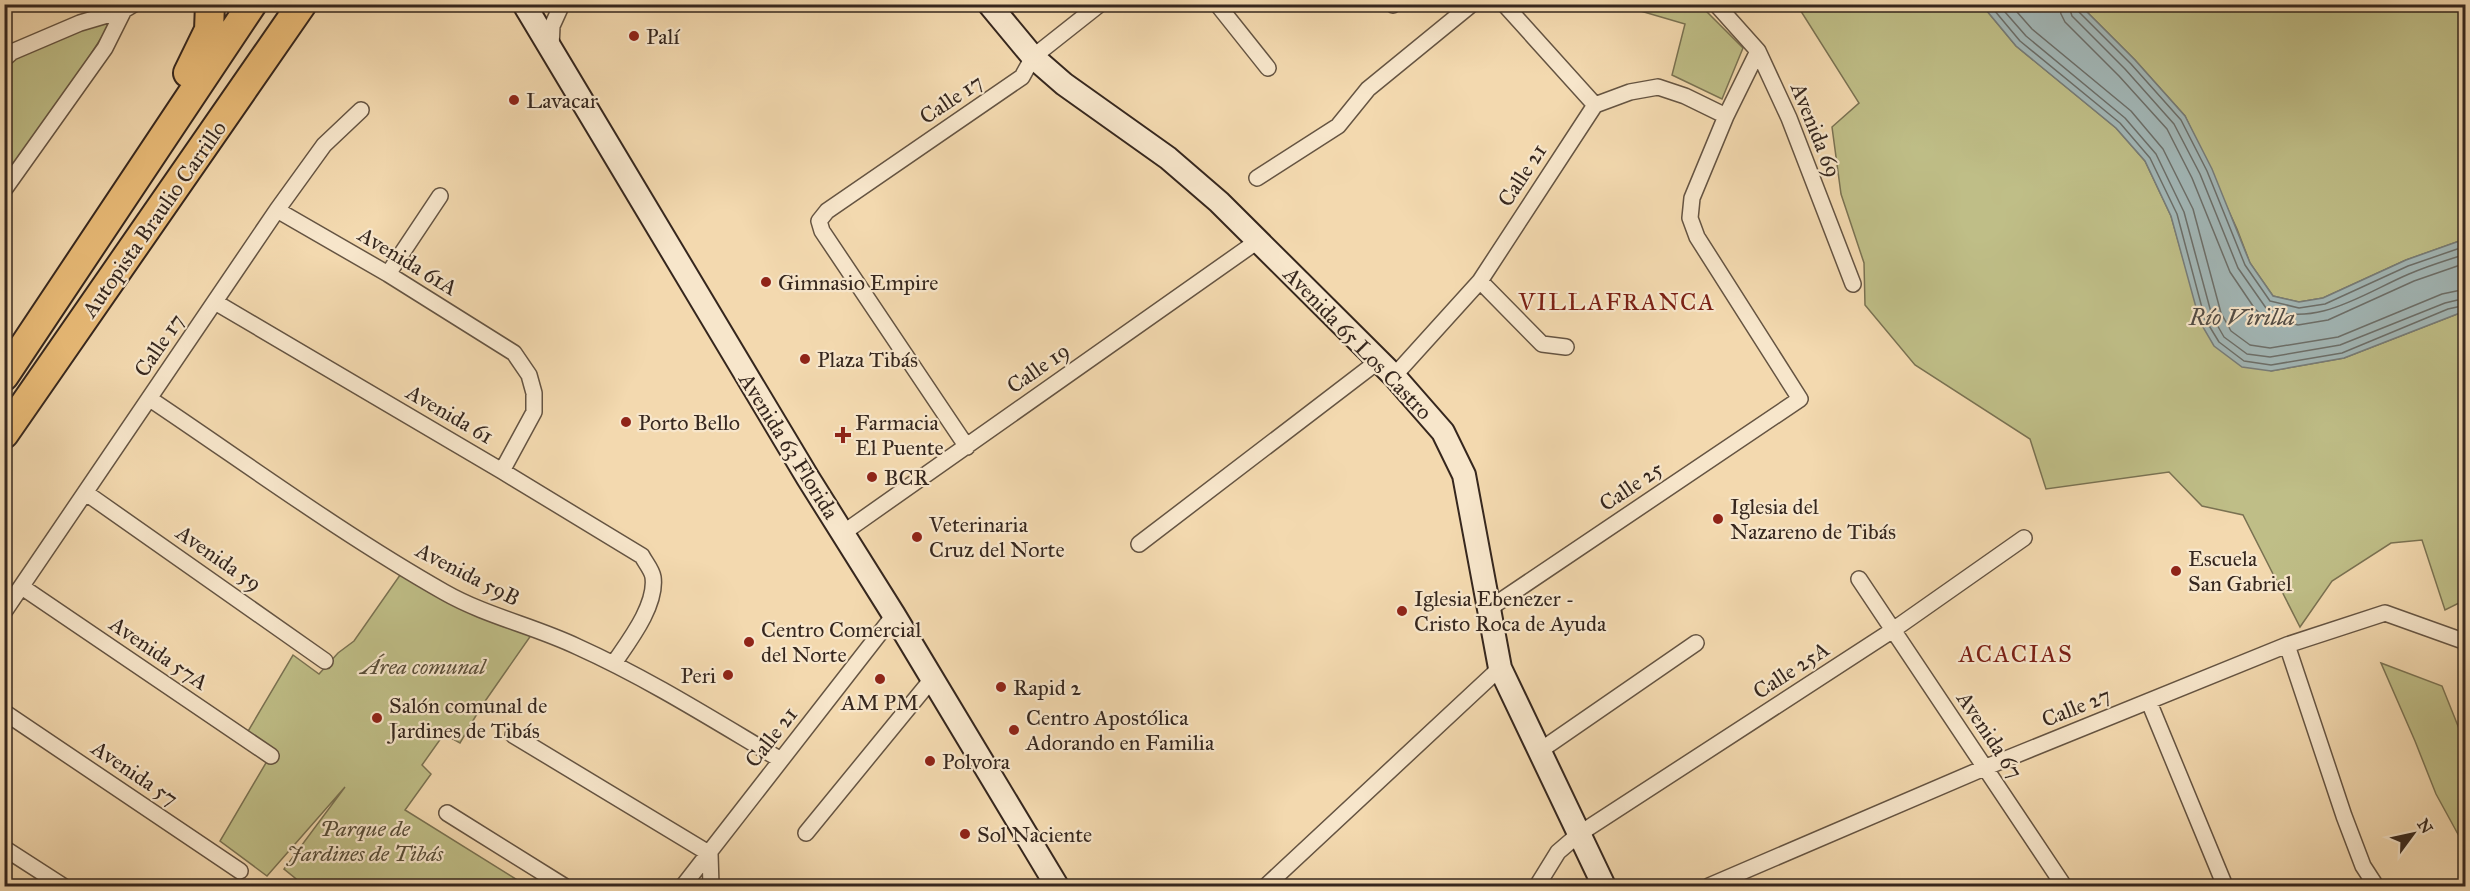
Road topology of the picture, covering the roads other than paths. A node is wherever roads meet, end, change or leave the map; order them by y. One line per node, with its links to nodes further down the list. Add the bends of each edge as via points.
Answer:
1 (210, 4): 29 (highway, via 209,30 196,60 92,228)
2 (252, 4): 29 (highway, Autopista Braulio Carrillo)
3 (302, 4): 35 (highway, Autopista Braulio Carrillo)
4 (524, 4): 13 (street, Avenida 63 Florida)
5 (562, 4): 13 (street, via 552,26)
6 (989, 4): 16 (street, Avenida 65 Los Castro)
7 (1100, 4): 16 (street, Calle 17)
8 (1217, 4): 17 (street)
9 (1472, 4): 21 (street, via 1368,89 1338,126)
10 (1504, 4): 18 (street)
11 (1716, 4): 15 (street, Avenida 69)
12 (129, 7): 14 (street); 22 (street, via 105,48)
13 (551, 48): 39 (street, Avenida 63 Florida)
14 (7, 50)
15 (1758, 51): 20 (street); 28 (street, Avenida 69, via 1789,118)
16 (1033, 57): 25 (street, Avenida 65 Los Castro, via 1064,84 1168,158); 36 (street, Calle 17, via 1022,77 827,211 819,221)
17 (1268, 68)
18 (1595, 105): 20 (street, via 1658,87); 27 (street, Calle 21)
19 (361, 110): 24 (street, Calle 17, via 324,145)
20 (1726, 116): 44 (street, Calle 25, via 1692,198 1690,218 1696,237 1800,399)
21 (1257, 178)
22 (4, 190)
23 (440, 196): 26 (street)
24 (277, 210): 26 (street, Avenida 61A); 30 (street, Calle 17)
25 (1259, 240): 32 (street, Avenida 65 Los Castro); 36 (street, Calle 19)
26 (388, 274): 37 (street, Avenida 61A, via 514,353 529,375 534,412)
27 (1480, 280): 31 (street, via 1542,344); 32 (street, Calle 21)
28 (1853, 284)
29 (64, 286): 33 (highway, Autopista Braulio Carrillo)
30 (215, 302): 34 (street, Calle 17); 37 (street, Avenida 61)
31 (1566, 347)
32 (1386, 369): 41 (street, Calle 21); 44 (street, Avenida 65 Los Castro, via 1443,432 1464,475)
33 (4, 376)
34 (150, 399): 38 (street, Calle 17); 52 (street, Avenida 59B, via 444,592)
35 (4, 434)
36 (967, 447): 39 (street, Calle 19)
37 (502, 471): 52 (street, Avenida 61, via 642,556 653,574 653,590 638,629)
38 (86, 493): 43 (street, Calle 17); 51 (street, Avenida 59)
39 (843, 533): 46 (street, Avenida 63 Florida)
40 (2024, 538): 47 (street, Calle 25A)
41 (1139, 544)
42 (1859, 579): 47 (street, Avenida 67)
43 (22, 587): 45 (street, Calle 17); 59 (street, Avenida 57A)
44 (1487, 610): 53 (street, Avenida 65 Los Castro)
45 (4, 612)
46 (894, 615): 54 (street, Avenida 63 Florida); 60 (street, Calle 21)
47 (1893, 630): 61 (street, Avenida 67); 64 (street, Calle 25A)
48 (2466, 642): 50 (street, Calle 27, via 2385,613)
49 (1696, 643): 58 (street)
50 (2288, 645): 55 (street, Calle 27); 79 (street, via 2344,816 2363,866)
51 (325, 661)
52 (614, 663): 60 (street, Avenida 59B)
53 (1500, 668): 58 (street, Avenida 65 Los Castro); 73 (street)
54 (932, 680): 63 (street); 72 (street, Avenida 63 Florida)
55 (2149, 702): 61 (street, Calle 27); 78 (street)
56 (4, 712): 67 (street, Avenida 57)
57 (513, 735): 66 (street)
58 (1538, 752): 64 (street, Avenida 65 Los Castro)
59 (271, 756)
60 (781, 760): 66 (street, Calle 21)
61 (1984, 768): 76 (street, Calle 27); 77 (street, Avenida 67)
62 (447, 813): 69 (street)
63 (806, 833)
64 (1579, 834): 74 (street, Calle 25A, via 1558,852); 75 (street, Avenida 65 Los Castro)
65 (4, 848): 68 (street)
66 (710, 854): 70 (street, Calle 21); 71 (street)
67 (240, 871)
68 (63, 886)
69 (564, 886)
70 (684, 886)
71 (711, 886)
72 (1057, 886)
73 (1266, 886)
74 (1538, 886)
75 (1604, 886)
76 (1709, 886)
77 (2064, 886)
78 (2225, 886)
79 (2376, 886)

